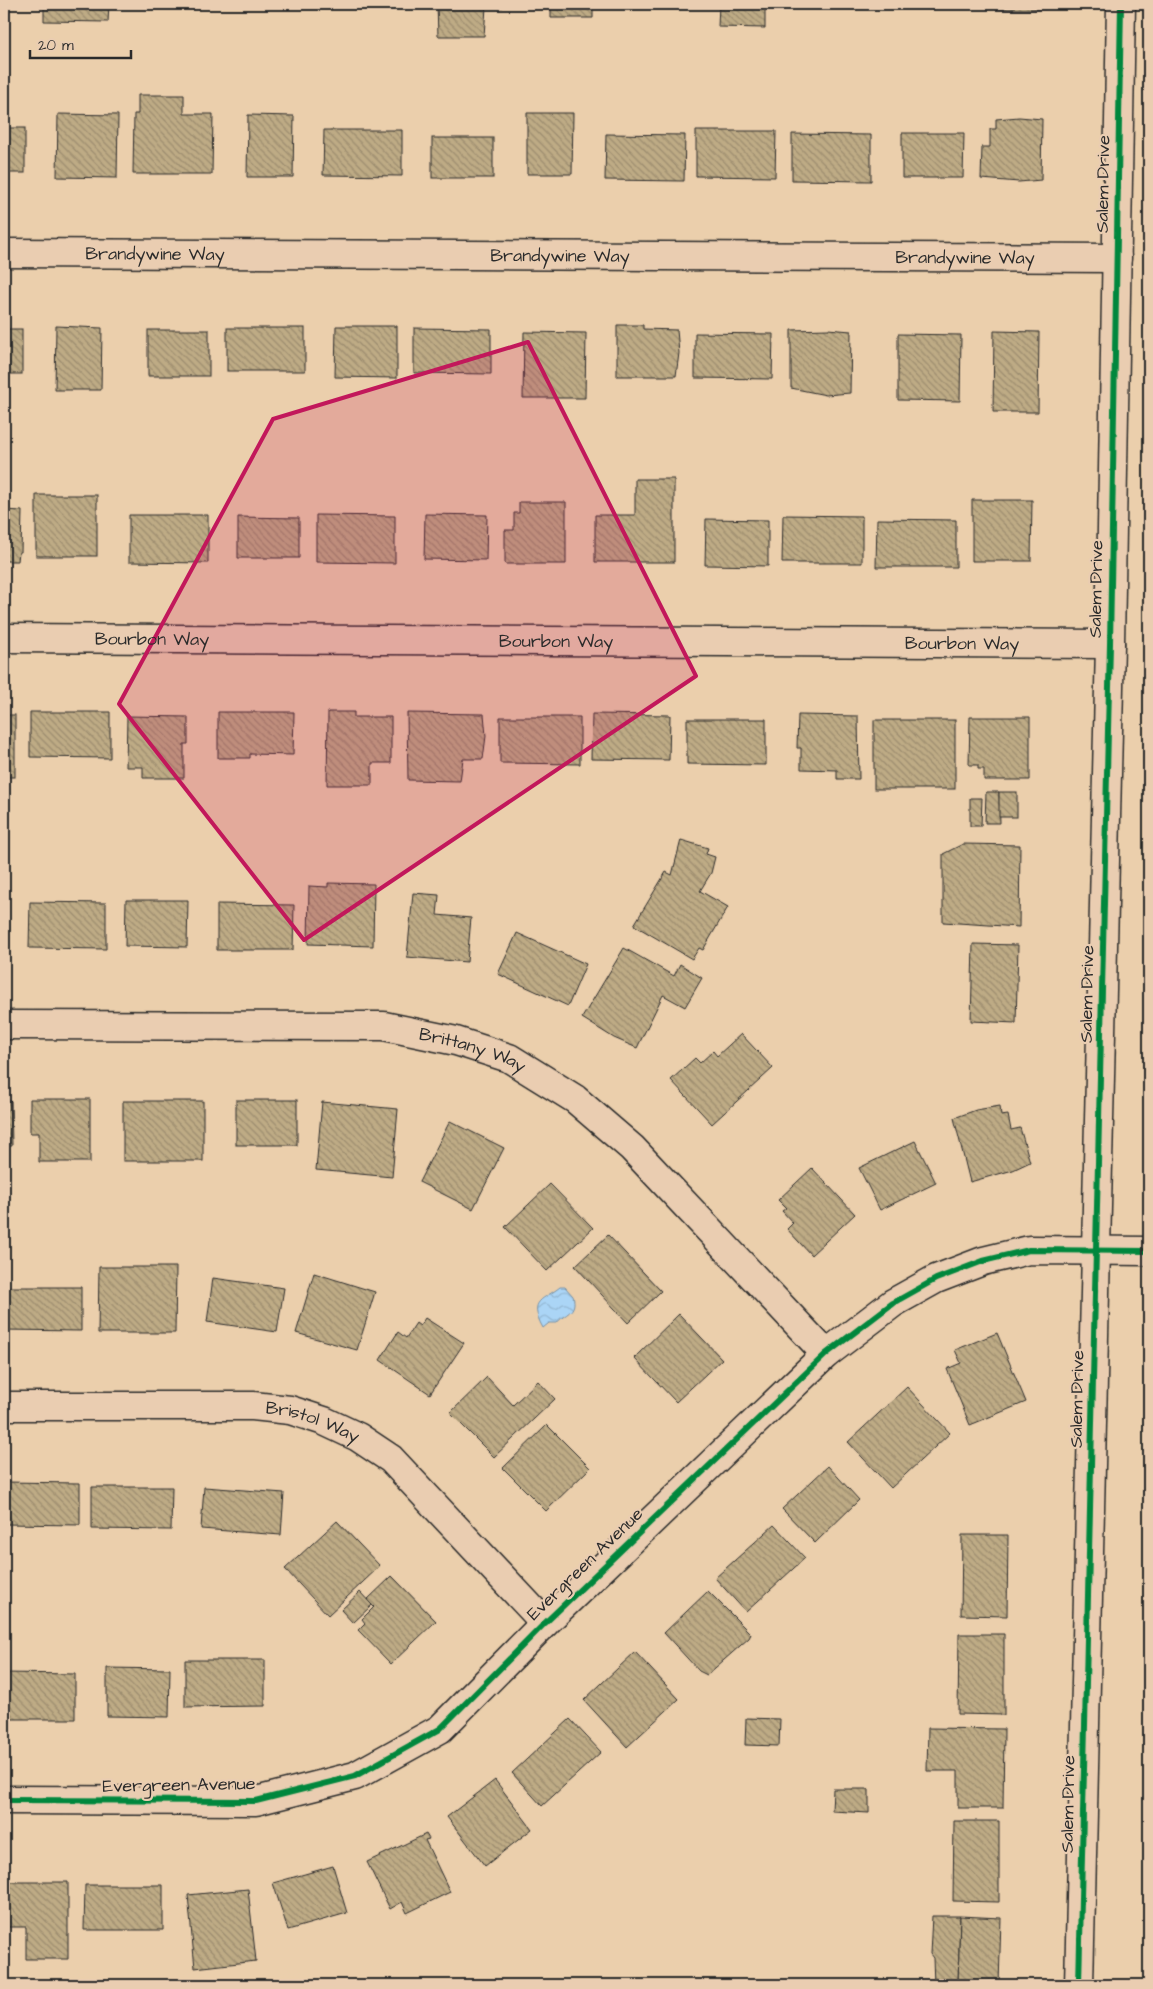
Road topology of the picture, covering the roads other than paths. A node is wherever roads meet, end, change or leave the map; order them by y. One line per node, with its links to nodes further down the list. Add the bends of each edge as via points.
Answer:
1 (1121, 4): 3 (street, Salem Drive)
2 (4, 253): 3 (street, Brandywine Way)
3 (1117, 258): 5 (street, Salem Drive)
4 (4, 638): 5 (street, Bourbon Way)
5 (1110, 644): 7 (street, Salem Drive)
6 (4, 1025): 9 (street, Brittany Way, via 384,1026 456,1041 509,1058 575,1098 632,1148)
7 (1096, 1250): 8 (street, Evergreen Avenue); 9 (street, Evergreen Avenue, via 1029,1250 951,1273 892,1303); 13 (street, Salem Drive)
8 (1149, 1251)
9 (826, 1354): 11 (street, Evergreen Avenue)
10 (4, 1406): 11 (street, Bristol Way, via 253,1406 290,1410 324,1421 358,1437 391,1460)
11 (545, 1623): 12 (street, Evergreen Avenue, via 440,1729 355,1776 256,1801)
12 (4, 1800)
13 (1079, 1985)

